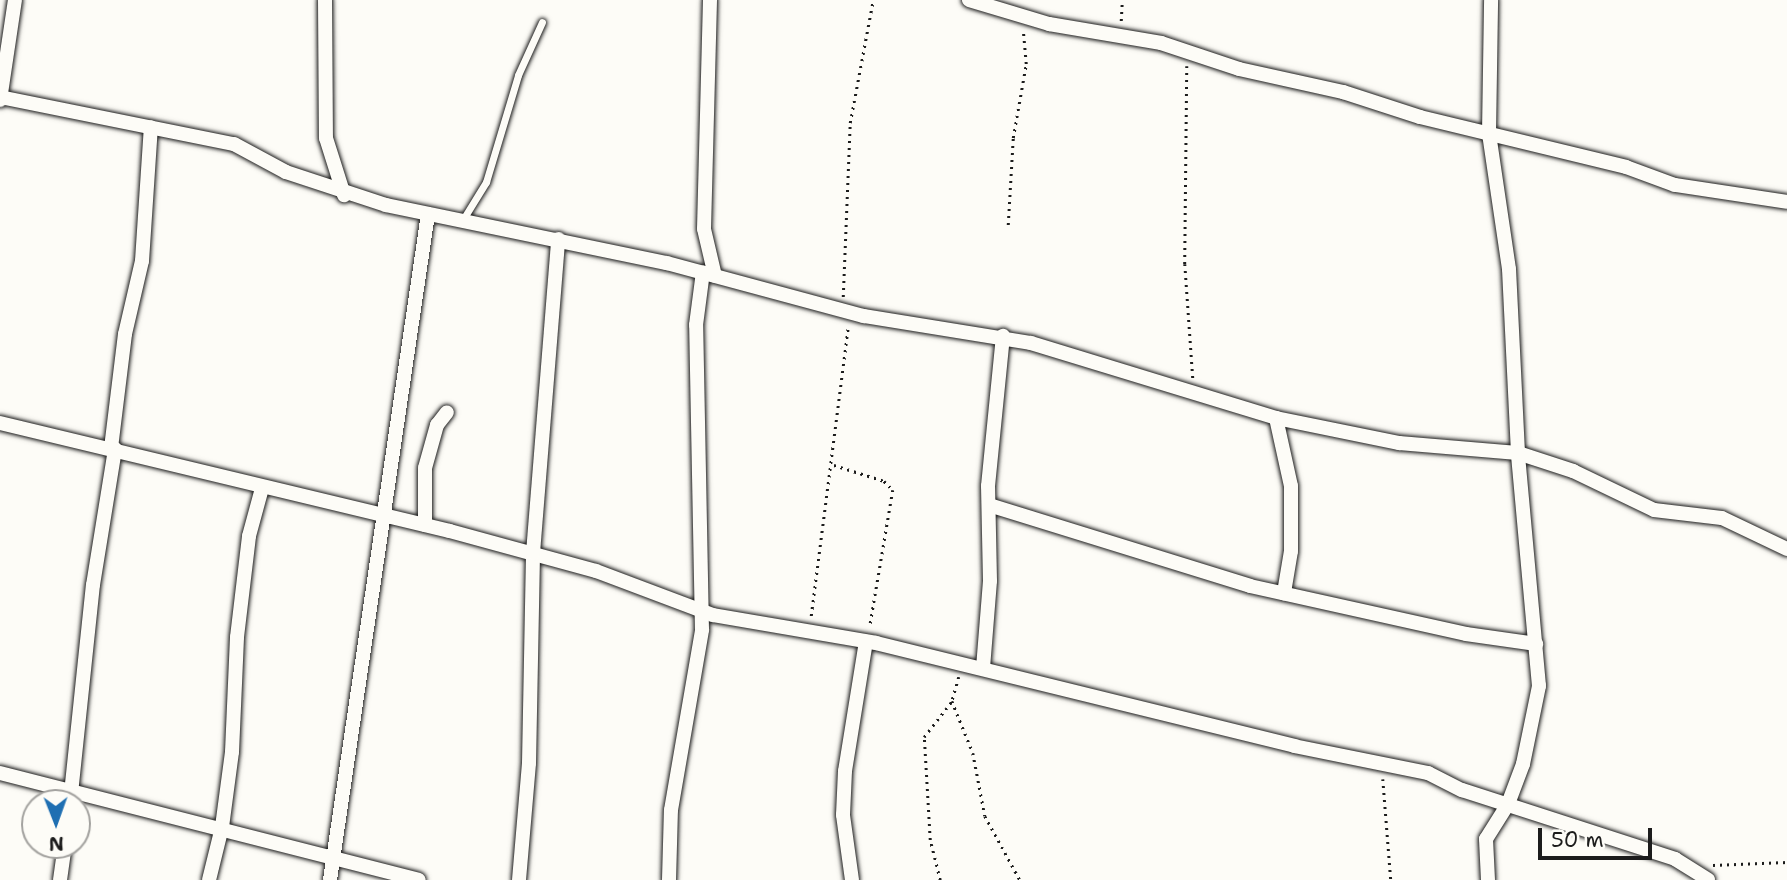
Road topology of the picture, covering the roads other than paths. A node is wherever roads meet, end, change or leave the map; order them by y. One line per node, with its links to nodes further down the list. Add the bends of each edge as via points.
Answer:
1 (15, 0): 7 (street)
2 (325, 0): 10 (street, via 326,138)
3 (710, 0): 14 (street)
4 (969, 0): 9 (street, via 1022,17 1187,52)
5 (1490, 0): 9 (street)
6 (542, 22): 13 (lane, via 518,75 486,182)
7 (0, 98): 8 (street)
8 (151, 127): 10 (street, via 234,144 286,172); 22 (street, via 142,261 123,346)
9 (1489, 133): 11 (street, via 1626,167 1675,185); 23 (street, via 1509,269)
10 (344, 195): 12 (street)
11 (1787, 202)
12 (428, 214): 13 (street); 26 (street)
13 (462, 221): 15 (street)
14 (705, 236): 16 (street, via 695,255); 17 (street)
15 (558, 239): 16 (street); 29 (street)
16 (680, 267): 17 (street)
17 (709, 274): 18 (street, via 845,311); 31 (street, via 696,325)
18 (1003, 336): 20 (street); 25 (street)
19 (447, 412): 27 (street, via 437,425 425,468)
20 (1276, 418): 23 (street, via 1399,443); 30 (street, via 1291,486 1291,551)
21 (0, 423): 22 (street)
22 (113, 449): 24 (street); 37 (street, via 93,585)
23 (1518, 453): 28 (street, via 1573,471 1654,510 1722,518); 33 (street)
24 (262, 488): 26 (street); 40 (street, via 248,536)
25 (989, 505): 30 (street, via 1194,572); 34 (street, via 990,581)
26 (383, 516): 27 (street); 42 (street)
27 (425, 526): 29 (street)
28 (1787, 549)
29 (533, 553): 31 (street); 48 (street, via 529,762)
30 (1284, 593): 33 (street, via 1466,634)
31 (701, 611): 32 (street); 49 (street, via 701,652 671,810)
32 (871, 642): 34 (street); 50 (street, via 844,782 843,815)
33 (1536, 644): 39 (street, via 1539,686 1533,726)
34 (983, 668): 39 (street, via 1428,774)
35 (0, 773): 36 (street)
36 (45, 789)
37 (72, 789)
38 (91, 802): 40 (street)
39 (1508, 804): 43 (street, via 1675,859); 51 (street, via 1486,839)
40 (222, 827): 42 (street); 45 (street)
41 (63, 859): 44 (street)
42 (334, 859): 46 (street); 47 (street)
43 (1702, 875)
44 (60, 880)
45 (209, 880)
46 (330, 880)
47 (419, 880)
48 (519, 880)
49 (669, 880)
50 (852, 880)
51 (1488, 880)

